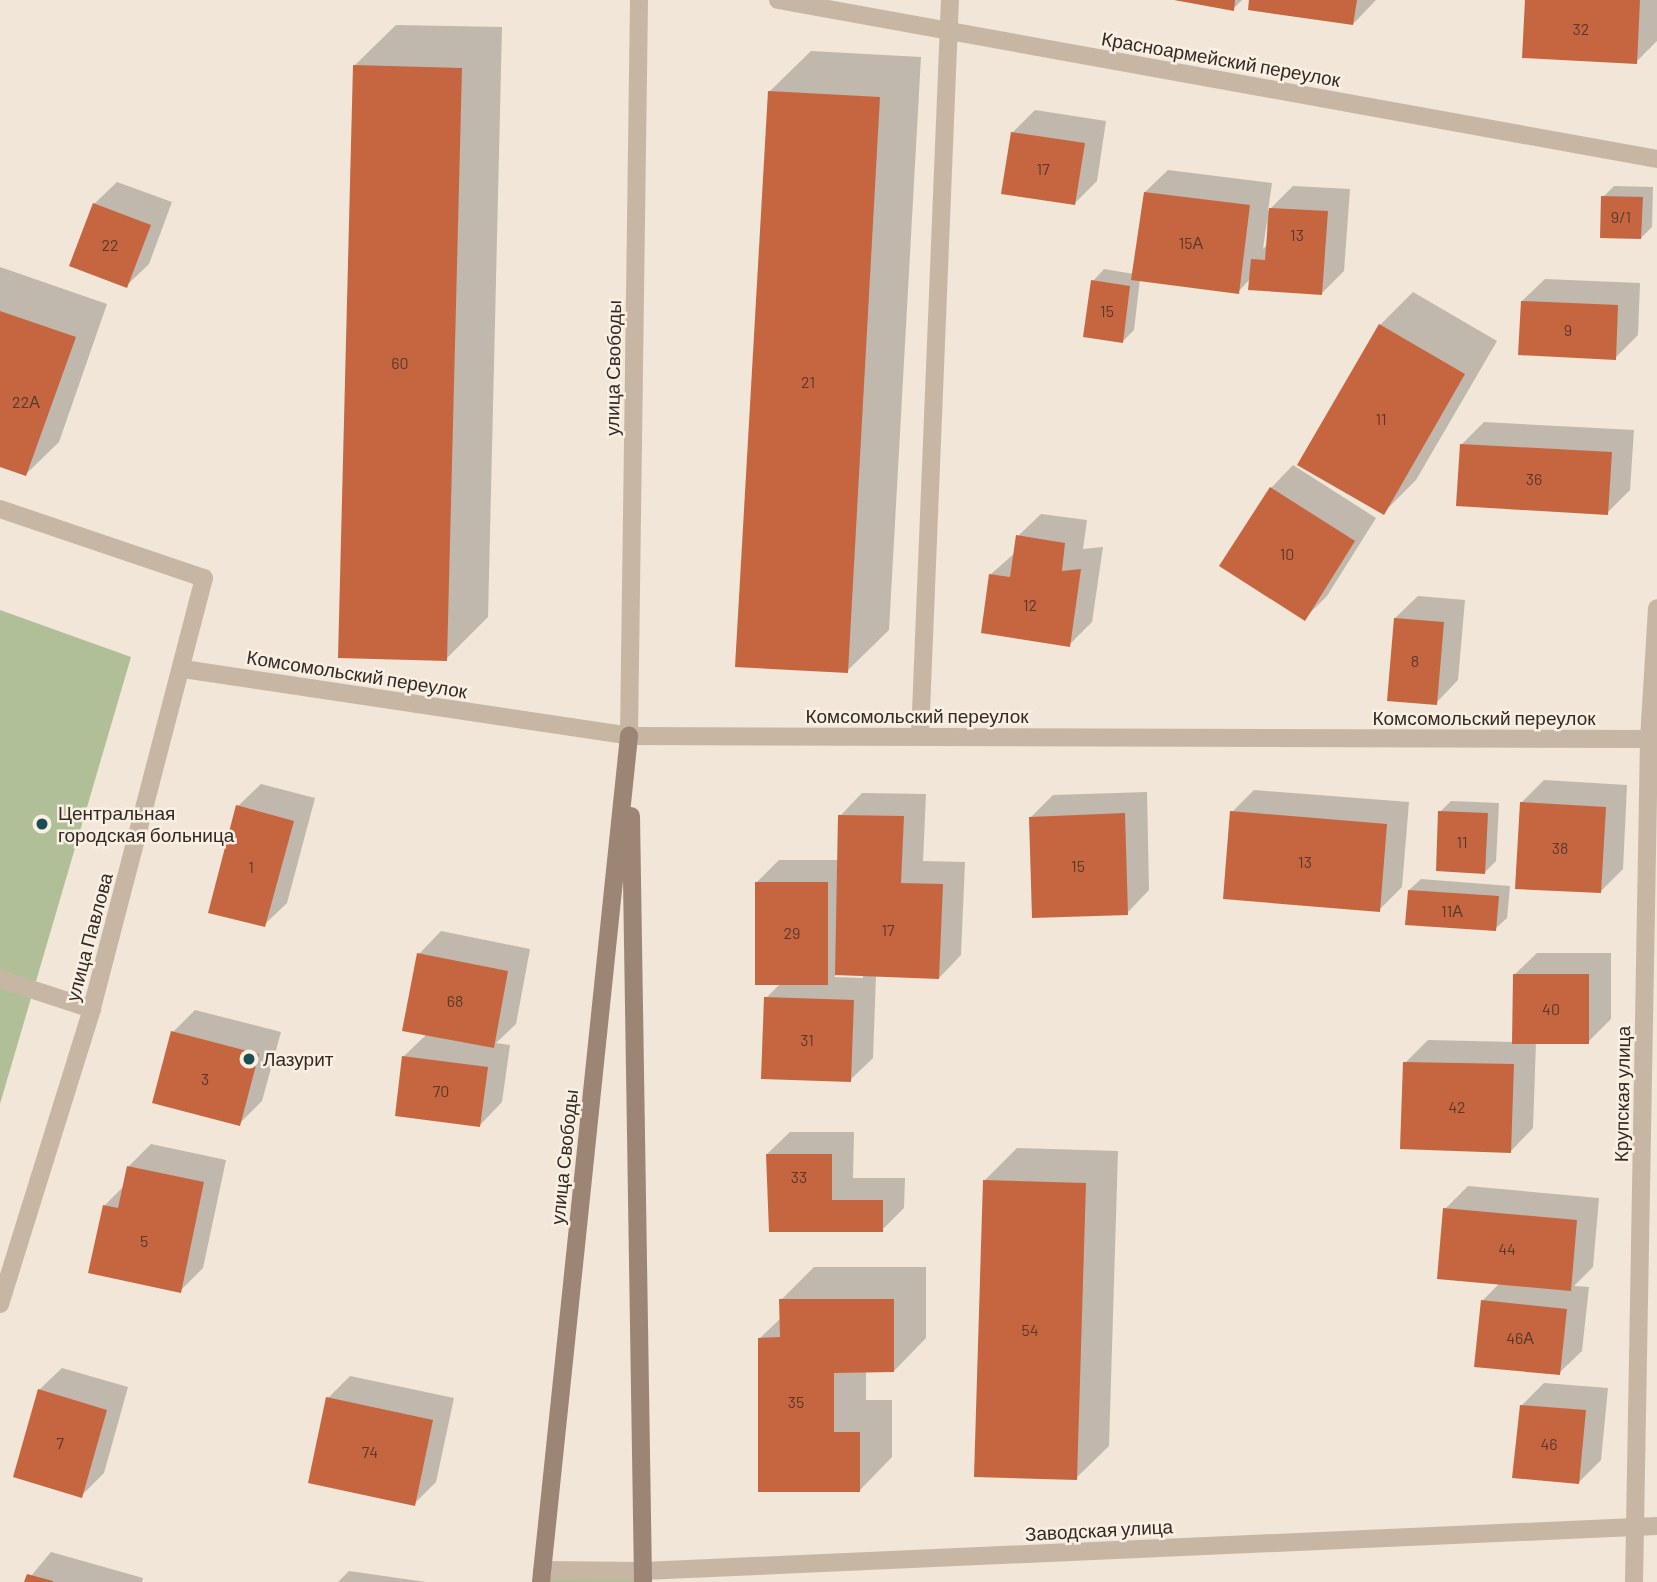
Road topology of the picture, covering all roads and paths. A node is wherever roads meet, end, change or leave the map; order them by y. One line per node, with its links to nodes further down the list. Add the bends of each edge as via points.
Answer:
1 (639, 0): 9 (street, улица Свободы)
2 (778, 0): 4 (street, Красноармейский переулок)
3 (950, 0): 4 (street)
4 (948, 31): 5 (street, Красноармейский переулок); 10 (street)
5 (1657, 159)
6 (0, 509): 8 (street, улица Павлова, via 204,578)
7 (1657, 608): 11 (street, Крупская улица)
8 (183, 669): 9 (street, Комсомольский переулок); 13 (street, улица Павлова)
9 (629, 736): 10 (street, Комсомольский переулок); 17 (street, улица Свободы); 18 (street, улица Свободы)
10 (920, 736): 11 (street, Комсомольский переулок)
11 (1653, 739): 16 (street, Крупская улица)
12 (0, 979): 13 (street)
13 (92, 1009): 14 (street, улица Павлова)
14 (0, 1304)
15 (1657, 1526): 16 (street, Заводская улица)
16 (1636, 1527): 18 (street, Заводская улица); 19 (street, Крупская улица)
17 (541, 1576): 18 (street, Заводская улица)
18 (643, 1576)
19 (1634, 1582)

